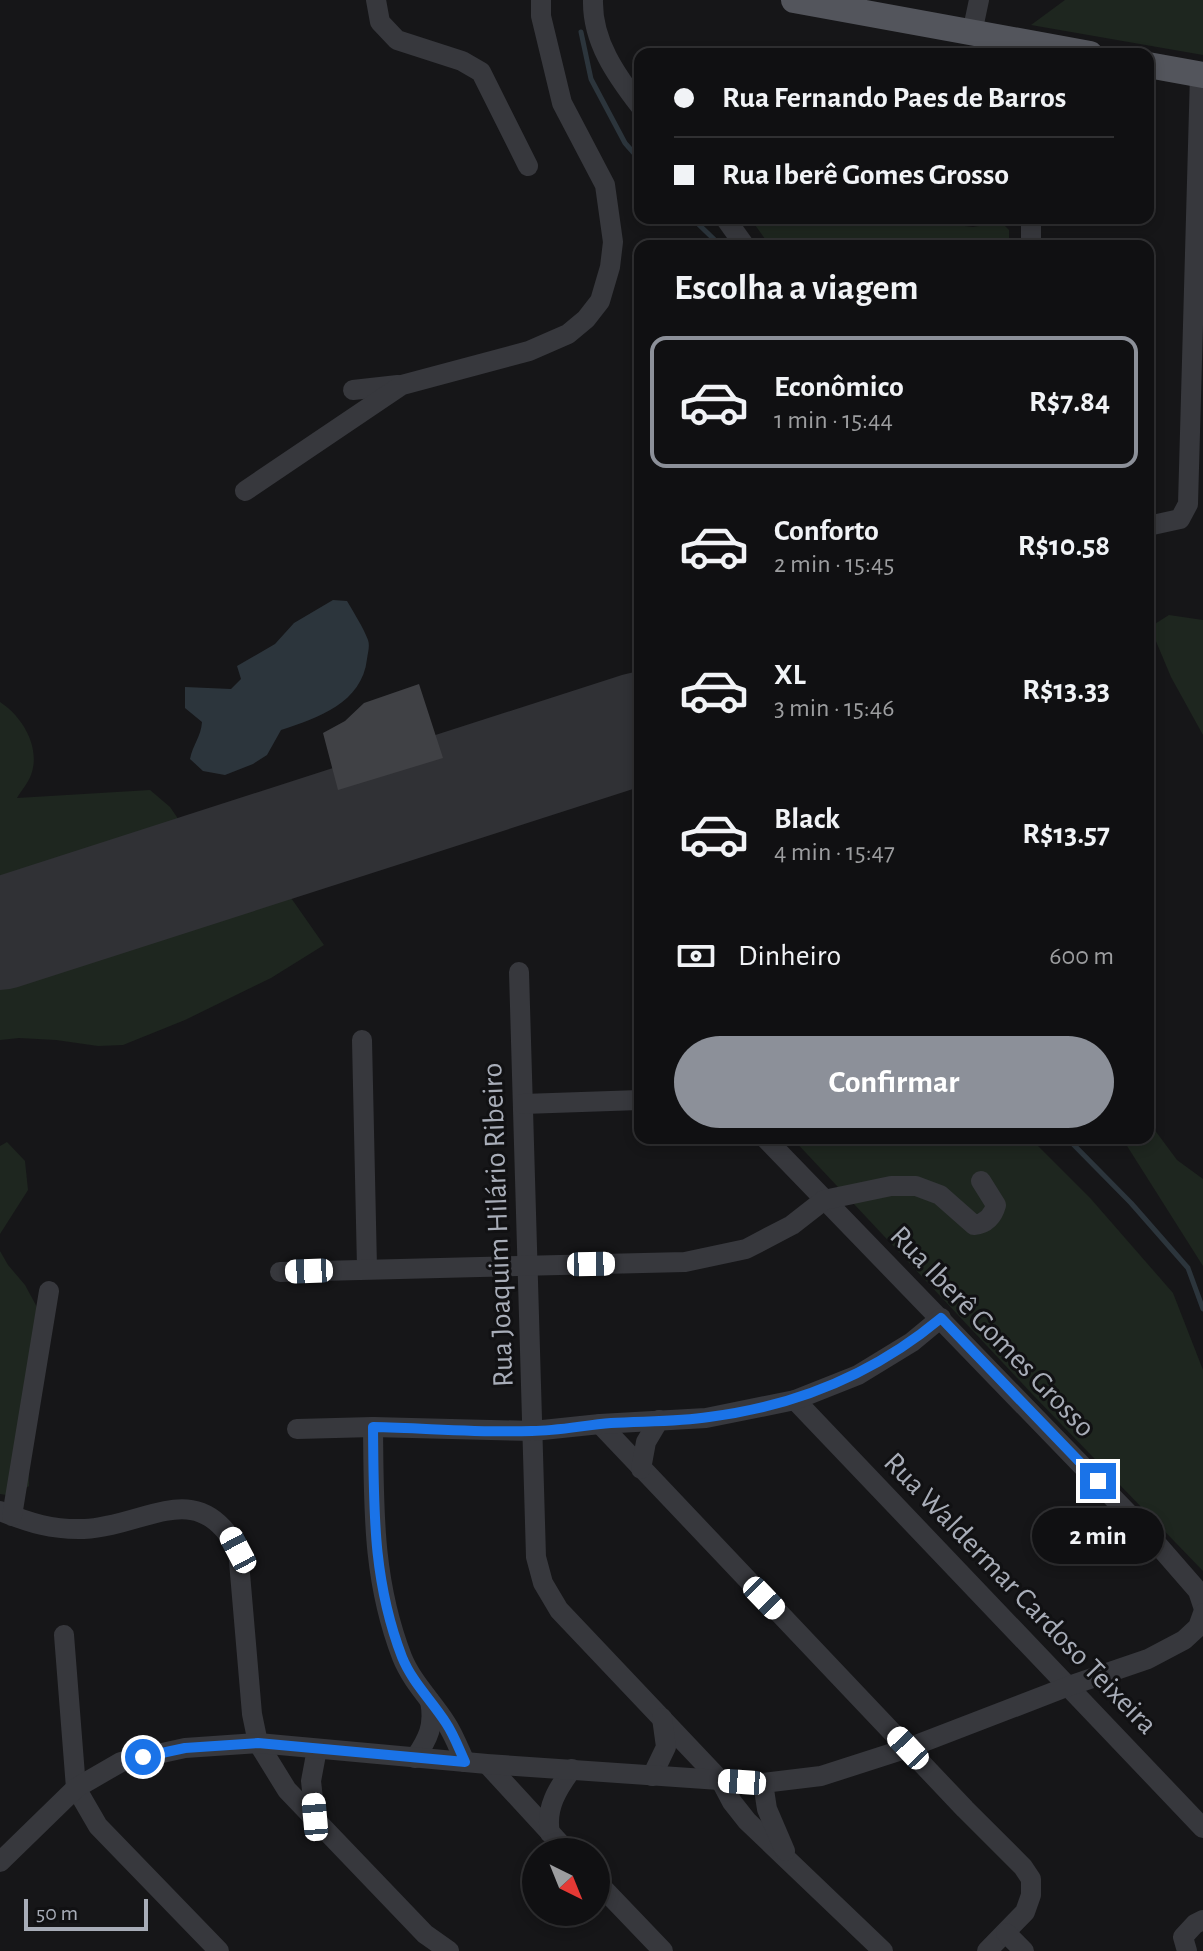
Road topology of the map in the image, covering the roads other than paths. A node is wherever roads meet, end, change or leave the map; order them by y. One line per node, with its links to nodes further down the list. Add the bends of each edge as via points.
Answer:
1 (376, 0): 11 (street, via 380,22 397,40 481,72)
2 (541, 0): 12 (street, via 562,103 605,185 613,242 600,301 568,334 529,351)
3 (593, 0): 10 (street, via 596,31)
4 (794, 0): 6 (main road)
5 (979, 0): 6 (street)
6 (972, 33): 7 (main road)
7 (1040, 48)
8 (1154, 66): 9 (main road)
9 (1202, 74): 14 (street)
10 (634, 97)
11 (528, 166)
12 (402, 385): 13 (street); 15 (street)
13 (353, 390)
14 (1196, 486): 16 (street, via 1180,519)
15 (245, 491)
16 (1154, 526)
17 (519, 972): 20 (street, Rua Joaquim Hilário Ribeiro)
18 (362, 1040): 25 (street)
19 (634, 1100): 20 (street)
20 (523, 1104): 24 (street, Rua Joaquim Hilário Ribeiro)
21 (771, 1144): 23 (street, Rua Iberê Gomes Grosso)
22 (981, 1181): 23 (street, via 996,1205 982,1224 974,1225 940,1195 916,1186)
23 (824, 1200): 24 (street, via 792,1225 746,1249 685,1262); 28 (street, Rua Iberê Gomes Grosso)
24 (528, 1266): 25 (street); 34 (street, Rua Joaquim Hilário Ribeiro)
25 (367, 1268): 26 (street)
26 (280, 1272)
27 (49, 1291): 36 (street)
28 (941, 1318): 29 (street, via 858,1375); 37 (street, Rua Iberê Gomes Grosso, via 1151,1537 1198,1591)
29 (795, 1400): 30 (street, via 706,1418); 40 (street, Rua Waldermar Cardoso Teixeira)
30 (659, 1420): 31 (street); 35 (street, via 646,1442)
31 (600, 1424): 34 (street); 35 (street)
32 (373, 1427): 33 (street); 34 (street); 41 (street, via 378,1572 403,1659)
33 (297, 1429)
34 (533, 1431): 42 (street, Rua Joaquim Hilário Ribeiro, via 536,1557 543,1583 559,1610)
35 (641, 1469): 44 (street)
36 (6, 1514): 43 (street, via 42,1527 86,1529 175,1511 199,1509 214,1517 238,1550)
37 (1203, 1606)
38 (1203, 1613): 40 (street, via 1184,1640 1148,1659)
39 (64, 1635): 53 (street)
40 (1069, 1686): 44 (street); 55 (street, Rua Waldermar Cardoso Teixeira)
41 (430, 1701): 46 (street, via 430,1732); 47 (street)
42 (662, 1718): 50 (street, via 666,1747); 51 (street, Rua Joaquim Hilário Ribeiro)
43 (258, 1743): 45 (street); 53 (street, via 185,1748 121,1762); 54 (street, via 287,1790)
44 (908, 1748): 52 (street, via 821,1776); 62 (street, via 1031,1879 1025,1912)
45 (317, 1749): 46 (street); 54 (street, via 311,1781)
46 (415, 1758): 47 (street)
47 (465, 1762): 48 (street)
48 (487, 1764): 49 (street); 56 (street)
49 (572, 1769): 50 (street); 56 (street, via 551,1808)
50 (652, 1776): 51 (street)
51 (721, 1781): 52 (street); 58 (street, Rua Joaquim Hilário Ribeiro, via 747,1821)
52 (763, 1783): 58 (street, Rua Joaquim Hilário Ribeiro, via 767,1809)
53 (76, 1788): 59 (street); 64 (street, via 112,1842)
54 (315, 1817): 63 (street)
55 (1203, 1828)
56 (550, 1833): 57 (street)
57 (555, 1838)
58 (788, 1858): 66 (street, Rua Joaquim Hilário Ribeiro)
59 (0, 1862)
60 (610, 1896): 65 (street)
61 (1203, 1920): 69 (street, via 1183,1937)
62 (1006, 1933): 67 (street); 68 (street)
63 (440, 1947)
64 (219, 1951)
65 (663, 1951)
66 (883, 1951)
67 (987, 1951)
68 (1024, 1951)
69 (1187, 1951)

